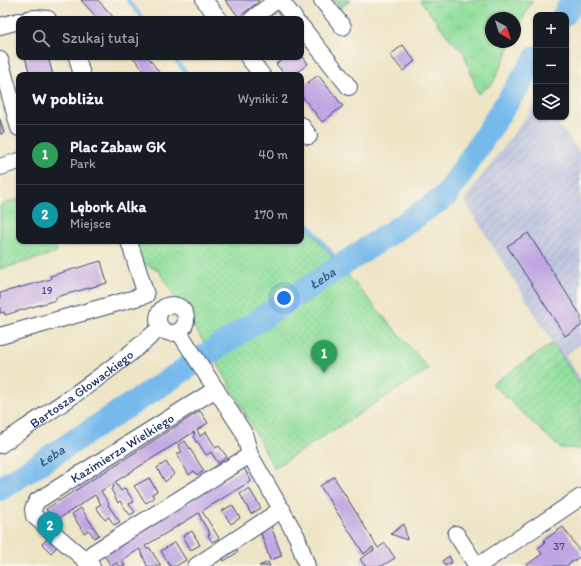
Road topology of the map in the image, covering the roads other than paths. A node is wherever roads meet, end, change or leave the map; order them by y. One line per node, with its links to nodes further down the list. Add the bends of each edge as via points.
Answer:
1 (204, 0): 5 (street)
2 (277, 0): 6 (street)
3 (280, 0): 7 (street)
4 (322, 0): 10 (street)
5 (217, 16)
6 (256, 16)
7 (293, 16)
8 (16, 22): 9 (street)
9 (0, 26)
10 (343, 27)
11 (304, 30): 17 (street)
12 (78, 60): 15 (street)
13 (250, 60): 16 (street)
14 (1, 68): 18 (street)
15 (81, 72)
16 (260, 72)
17 (349, 87)
18 (16, 118)
19 (16, 162): 20 (street)
20 (0, 167)
21 (131, 244): 24 (street, via 146,295)
22 (160, 328): 23 (street, via 172,334); 23 (street, via 160,312 169,305 174,305 180,307 186,317 186,322); 26 (street, Bartosza Głowackiego, via 80,391)
23 (179, 332): 25 (street)
24 (0, 336)
25 (212, 383): 27 (street, via 244,433); 31 (street, Kazimierza Wielkiego, via 37,501 33,509 34,516)
26 (0, 445)
27 (250, 455): 29 (street); 31 (street, Kazimierza Wielkiego, via 93,553)
28 (581, 497): 34 (street)
29 (282, 509): 32 (street); 33 (street, via 297,537)
30 (456, 534): 34 (street)
31 (89, 563)
32 (196, 566)
33 (307, 566)
34 (477, 566)

